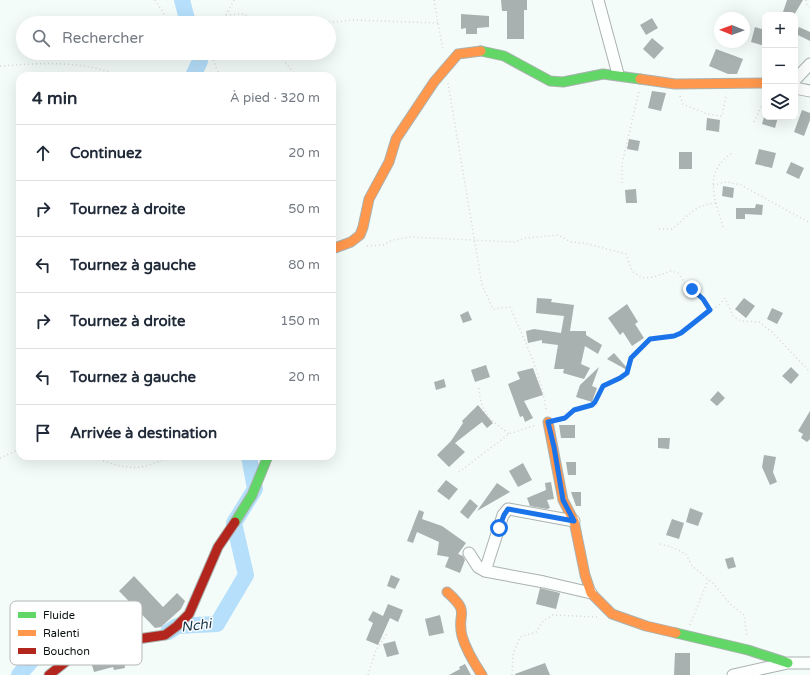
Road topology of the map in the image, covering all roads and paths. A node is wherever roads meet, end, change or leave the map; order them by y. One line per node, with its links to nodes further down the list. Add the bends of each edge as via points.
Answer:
1 (155, 0): 8 (path)
2 (234, 0): 7 (path)
3 (434, 0): 11 (path)
4 (598, 0): 22 (street)
5 (806, 0): 6 (path)
6 (810, 7)
7 (226, 15): 9 (path)
8 (165, 16)
9 (247, 16)
10 (336, 22): 11 (path)
11 (438, 23): 16 (path)
12 (213, 60): 20 (path)
13 (283, 60): 21 (path)
14 (199, 61): 19 (path)
15 (810, 64): 23 (street)
16 (446, 65): 22 (street, via 453,56 479,50 501,55 521,64 540,78 551,81 596,74); 41 (street, via 393,145 388,165 367,204 361,232)
17 (0, 66): 18 (path, via 55,63)
18 (110, 72)
19 (194, 72)
20 (219, 72)
21 (293, 72)
22 (618, 74): 24 (street)
23 (798, 77)
24 (641, 80): 28 (street); 34 (path, via 622,164)
25 (448, 81): 40 (path)
26 (729, 83): 27 (street); 28 (street); 28 (path, via 722,116 707,114 683,104)
27 (762, 83)
28 (673, 84)
29 (798, 89): 30 (street)
30 (810, 91)
31 (762, 107): 32 (path)
32 (754, 122)
33 (732, 153): 35 (path, via 722,159 713,176)
34 (622, 183)
35 (713, 185): 36 (path); 37 (path, via 727,182 741,185)
36 (716, 203): 38 (path); 39 (path, via 704,204 687,214 672,229)
37 (810, 223)
38 (723, 227)
39 (659, 229)
40 (474, 240): 41 (path, via 410,237 393,240 384,245 370,246); 43 (path, via 514,242 526,238 558,235 571,242 626,254 632,271 642,278 671,271 678,273); 46 (path, via 482,285 493,309 510,307 536,365)
41 (351, 242): 42 (street)
42 (336, 248)
43 (710, 310): 44 (path, via 725,298 733,316 741,321 759,322); 46 (path, via 681,333 650,339 631,358 627,373 603,386 592,405 574,410 565,418)
44 (810, 372)
45 (479, 388): 47 (path, via 481,406 490,419)
46 (548, 422): 47 (path); 54 (street, via 563,500)
47 (509, 434): 53 (path)
48 (16, 451): 49 (path)
49 (0, 458)
50 (101, 460): 51 (path, via 114,466 136,469)
51 (163, 460)
52 (266, 460): 64 (street, via 252,495 218,547 189,614 165,635)
53 (459, 472)
54 (574, 521): 57 (street, via 508,509); 60 (street, via 581,560)
55 (660, 544): 58 (path, via 686,554 692,566)
56 (469, 553): 57 (street, via 478,567)
57 (485, 571): 60 (street)
58 (708, 580): 63 (path, via 690,623); 65 (path, via 744,615)
59 (448, 592): 71 (street, via 462,607 464,642)
60 (591, 593): 61 (street)
61 (612, 614): 63 (street); 72 (path, via 594,617 553,615 543,621 536,632 520,636 513,654)
62 (388, 632): 70 (path, via 376,650)
63 (689, 637): 65 (street)
64 (142, 640)
65 (748, 650): 66 (street)
66 (788, 663): 67 (street); 73 (street)
67 (810, 663)
68 (62, 665): 69 (street)
69 (49, 675)
70 (368, 675)
71 (482, 675)
72 (512, 675)
73 (734, 675)

